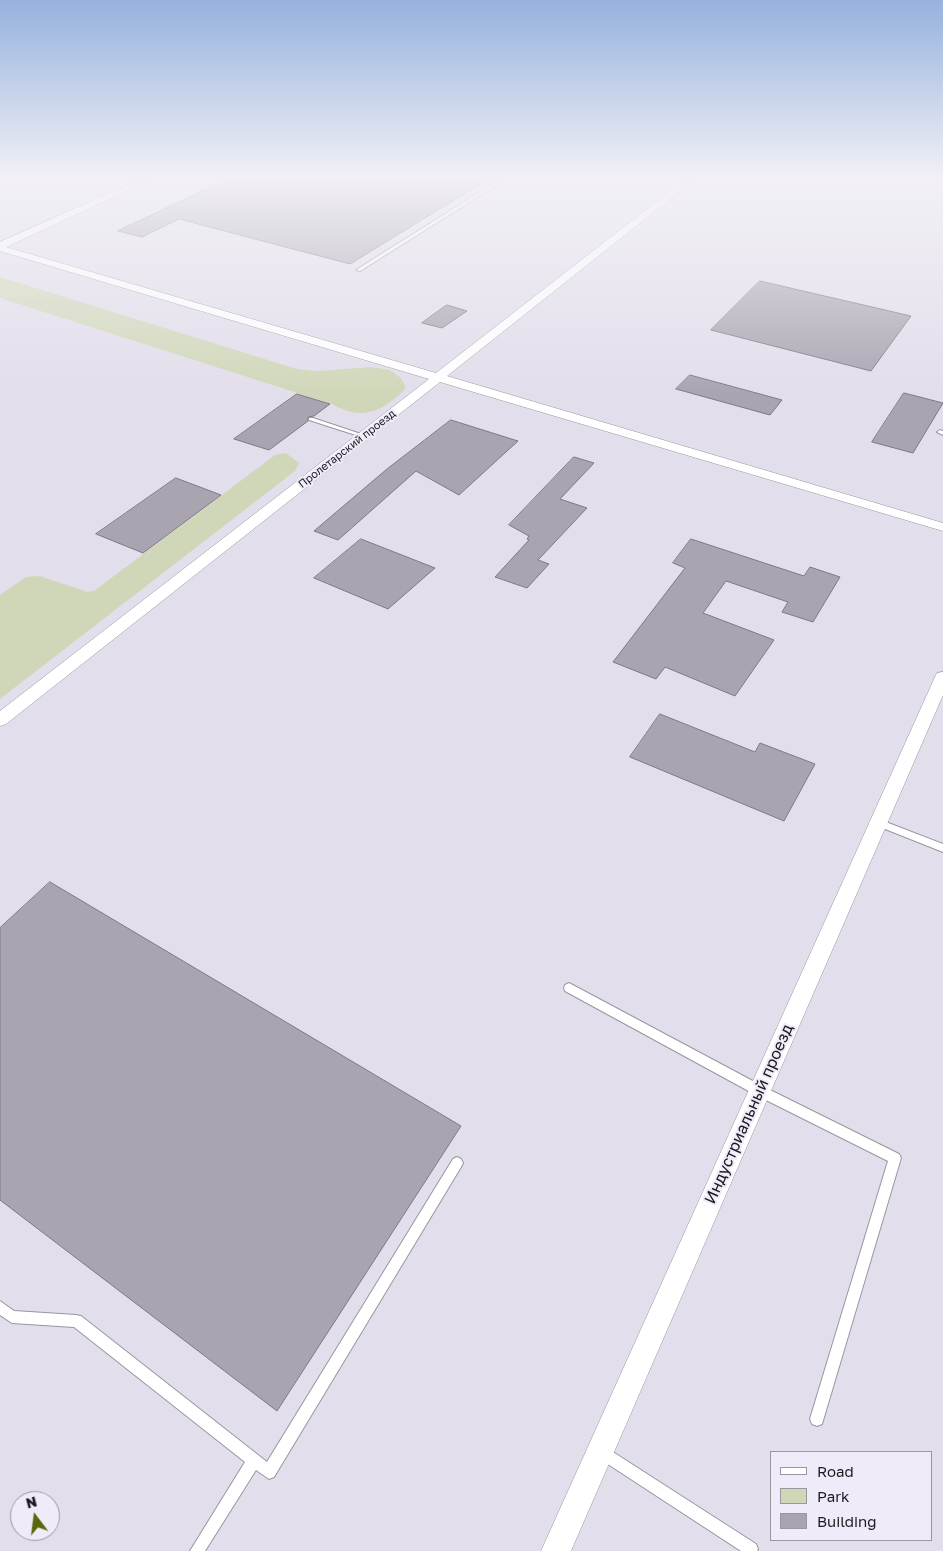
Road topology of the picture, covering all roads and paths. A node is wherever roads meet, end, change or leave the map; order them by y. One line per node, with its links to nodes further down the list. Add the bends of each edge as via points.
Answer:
1 (11, 250): 5 (street)
2 (390, 250): 4 (lane)
3 (601, 250): 5 (street, Пролетарский проезд)
4 (358, 270)
5 (440, 377): 7 (street, Пролетарский проезд); 8 (street)
6 (311, 419): 7 (lane)
7 (364, 436): 10 (street, Пролетарский проезд)
8 (943, 527)
9 (943, 677): 11 (street, Индустриальный проезд)
10 (0, 720)
11 (878, 823): 12 (lane); 14 (street, Индустриальный проезд)
12 (943, 848)
13 (569, 988): 14 (lane)
14 (760, 1091): 17 (lane, via 895,1158); 18 (street, Индустриальный проезд)
15 (457, 1163): 19 (lane, via 269,1472)
16 (0, 1307): 19 (lane, via 12,1317 76,1320)
17 (817, 1419)
18 (600, 1451): 20 (lane); 22 (street, Индустриальный проезд)
19 (254, 1460): 21 (lane)
20 (751, 1548)
21 (197, 1551)
22 (556, 1551)

